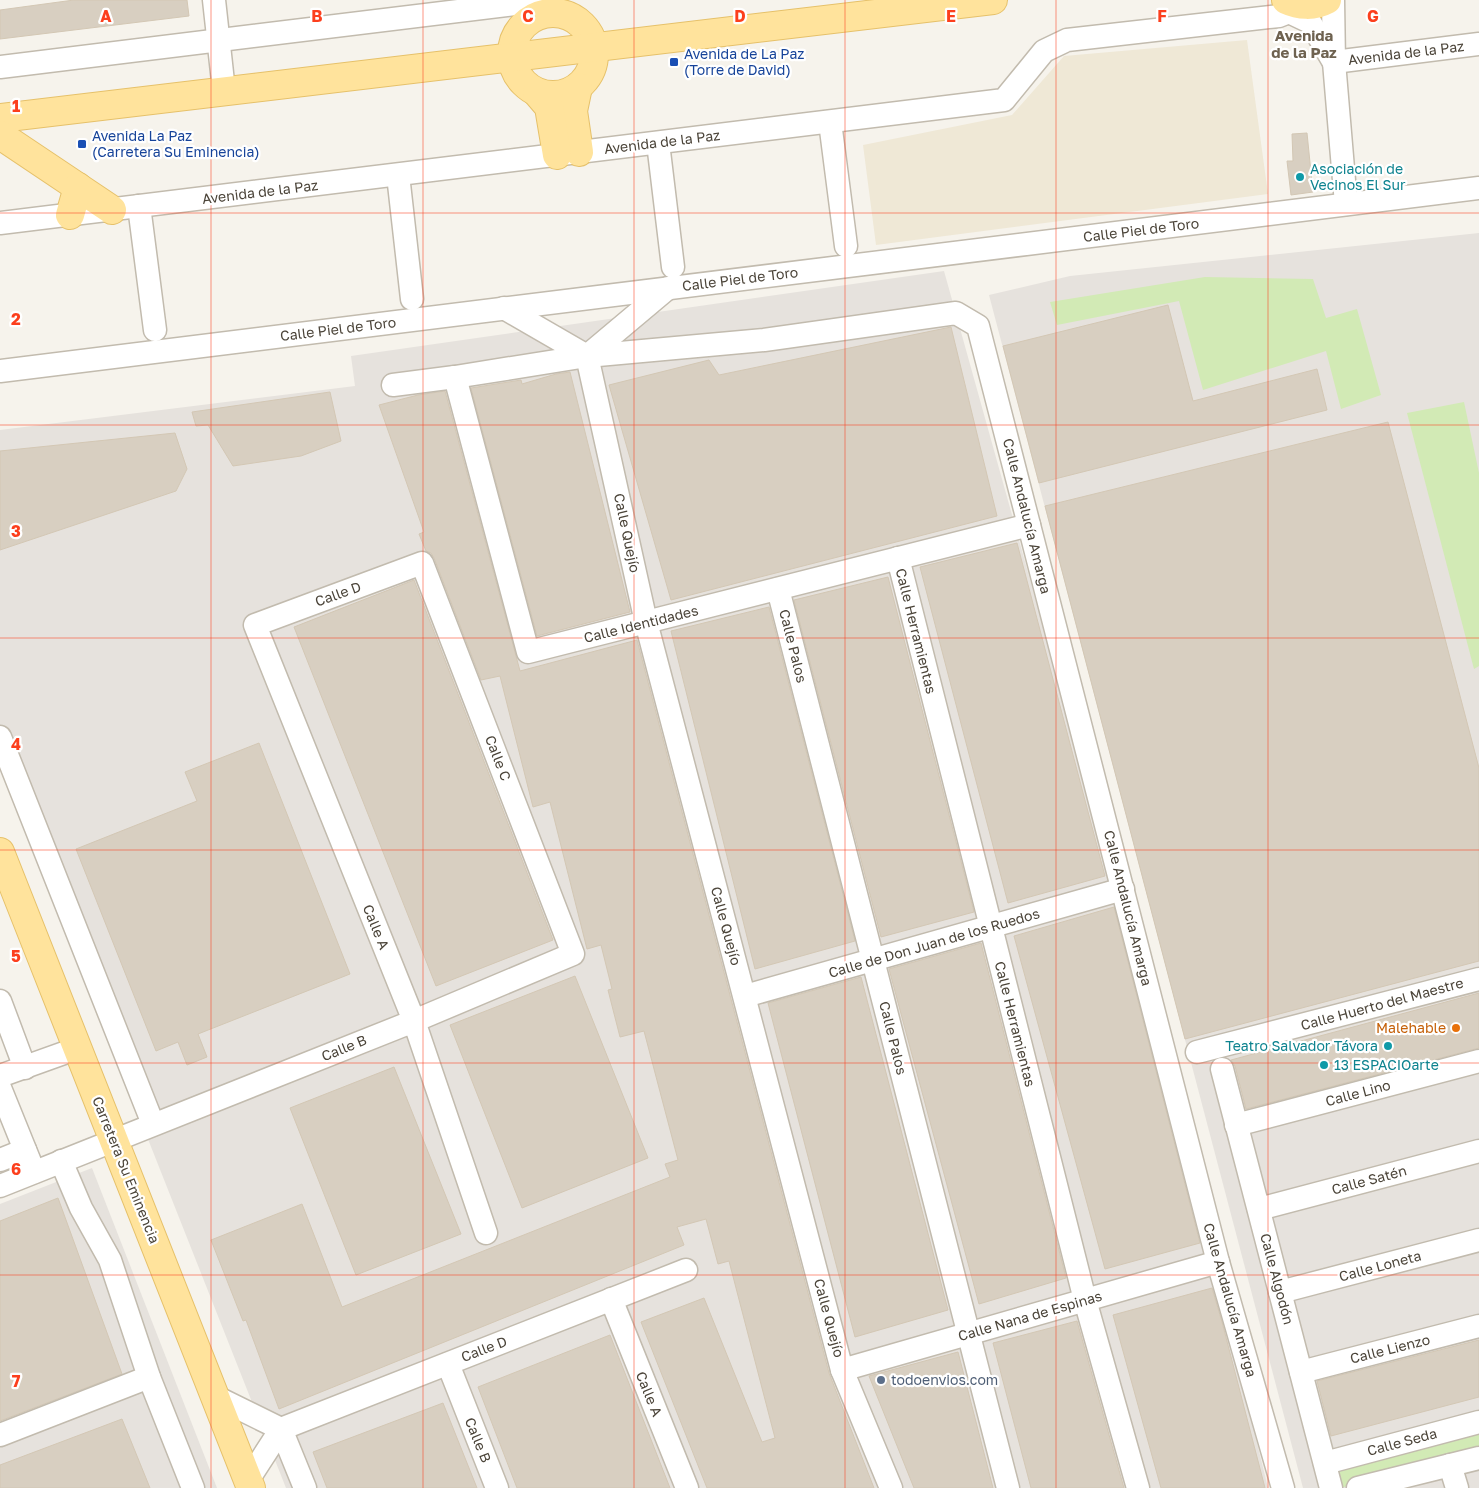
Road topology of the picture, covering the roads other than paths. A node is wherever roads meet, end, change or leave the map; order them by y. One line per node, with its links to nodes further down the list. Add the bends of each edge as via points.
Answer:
1 (214, 0): 7 (street)
2 (993, 0): 9 (main road)
3 (1327, 0): 6 (main road, via 1313,5)
4 (1333, 0): 11 (street)
5 (548, 4): 7 (street); 9 (main road, via 584,26); 10 (main road, via 516,33)
6 (1289, 5): 11 (street, via 1310,22); 17 (street, Avenida de la Paz, via 1279,16 1067,40 1044,51 1004,100)
7 (218, 40): 12 (street); 14 (street)
8 (1479, 44): 11 (street, Avenida de la Paz)
9 (594, 47): 10 (main road); 13 (main road, via 594,64)
10 (511, 57): 14 (main road); 15 (main road, via 516,73)
11 (1334, 62): 24 (street)
12 (0, 67)
13 (578, 88): 15 (main road, via 551,96); 20 (main road)
14 (224, 91): 16 (main road)
15 (537, 93): 20 (main road, via 549,107)
16 (0, 118)
17 (830, 122): 19 (street, Avenida de la Paz); 28 (street)
18 (0, 135): 22 (main road)
19 (658, 143): 20 (street, Avenida de la Paz); 29 (street)
20 (568, 154): 21 (street, Avenida de la Paz)
21 (398, 175): 25 (street, Avenida de la Paz); 30 (street)
22 (78, 187): 25 (main road); 26 (main road)
23 (1479, 188): 24 (street, Calle Piel de Toro)
24 (1346, 204): 29 (street, Calle Piel de Toro)
25 (126, 208): 26 (street, Avenida de la Paz); 32 (street)
26 (70, 215): 27 (street, Avenida de la Paz)
27 (0, 223)
28 (846, 246)
29 (671, 278): 31 (street, Calle Piel de Toro); 33 (street)
30 (412, 299)
31 (504, 308): 33 (street); 34 (street, Calle Piel de Toro)
32 (155, 330)
33 (588, 356): 35 (street); 37 (street, Calle Andalucía Amarga, via 764,340 956,313 978,326); 41 (street, Calle Quejío)
34 (0, 371)
35 (455, 377): 36 (street); 41 (street, Calle Identidades, via 528,652)
36 (393, 385)
37 (1029, 524): 38 (street, Calle Identidades); 46 (street, Calle Andalucía Amarga)
38 (898, 558): 40 (street, Calle Identidades); 47 (street, Calle Herramientas)
39 (422, 564): 42 (street, Calle D); 48 (street, Calle C)
40 (778, 589): 41 (street, Calle Identidades); 49 (street, Calle Palos)
41 (646, 622): 51 (street, Calle Quejío)
42 (255, 625): 53 (street, Calle A)
43 (0, 737): 44 (street)
44 (8, 782): 61 (street)
45 (0, 852): 54 (main road, Carretera Su Eminencia)
46 (1123, 889): 47 (street, Calle de Don Juan de los Ruedos); 73 (street, Calle Andalucía Amarga)
47 (991, 927): 49 (street, Calle de Don Juan de los Ruedos); 77 (street, Calle Herramientas)
48 (573, 954): 53 (street, Calle B)
49 (873, 960): 51 (street, Calle de Don Juan de los Ruedos); 79 (street, Calle Palos)
50 (1479, 979): 55 (street, Calle Huerto del Maestre)
51 (744, 996): 81 (street, Calle Quejío)
52 (0, 1001): 57 (street)
53 (414, 1021): 61 (street, Calle B); 71 (street, Calle A)
54 (78, 1048): 57 (street); 63 (main road, Carretera Su Eminencia)
55 (1197, 1052)
56 (1479, 1061): 62 (street, Calle Lino)
57 (25, 1068): 59 (street)
58 (1222, 1070): 62 (street, Calle Algodón)
59 (0, 1076)
60 (0, 1088): 64 (street)
61 (153, 1124): 63 (street, Calle B)
62 (1236, 1125): 70 (street, Calle Algodón)
63 (114, 1141): 67 (street, Calle B); 84 (main road, Carretera Su Eminencia)
64 (25, 1150): 66 (street); 68 (street)
65 (1479, 1151): 70 (street, Calle Satén)
66 (0, 1160)
67 (62, 1161): 68 (street, Calle B); 83 (street, via 82,1208 110,1260)
68 (34, 1172): 69 (street, Calle B)
69 (0, 1186)
70 (1258, 1209): 75 (street, Calle Algodón)
71 (486, 1234)
72 (1479, 1240): 75 (street, Calle Loneta)
73 (1218, 1262): 77 (street, Calle Nana de Espinas); 100 (street, Calle Andalucía Amarga)
74 (686, 1270): 76 (street, Calle D)
75 (1280, 1292): 82 (street, Calle Algodón)
76 (612, 1299): 80 (street, Calle D); 96 (street, Calle A)
77 (1085, 1300): 79 (street, Calle Nana de Espinas); 99 (street, Calle Herramientas)
78 (1479, 1326): 82 (street, Calle Lienzo)
79 (968, 1334): 81 (street, Calle Nana de Espinas); 98 (street, Calle Palos)
80 (448, 1364): 86 (street, Calle D); 95 (street, Calle B)
81 (842, 1370): 97 (street, Calle Quejío)
82 (1301, 1372): 89 (street, Calle Algodón)
83 (149, 1376): 87 (street); 93 (street)
84 (214, 1396): 86 (street); 92 (main road, Carretera Su Eminencia)
85 (1479, 1422): 89 (street, Calle Seda)
86 (281, 1429): 92 (street); 94 (street)
87 (0, 1435)
88 (1479, 1458): 90 (street)
89 (1325, 1463): 101 (street, Calle Algodón)
90 (1450, 1465): 91 (street); 103 (street)
91 (1424, 1480): 102 (street)
92 (249, 1484)
93 (193, 1488)
94 (305, 1488)
95 (497, 1488)
96 (687, 1488)
97 (891, 1488)
98 (1008, 1488)
99 (1138, 1488)
100 (1283, 1488)
101 (1331, 1488)
102 (1358, 1488)
103 (1457, 1488)

